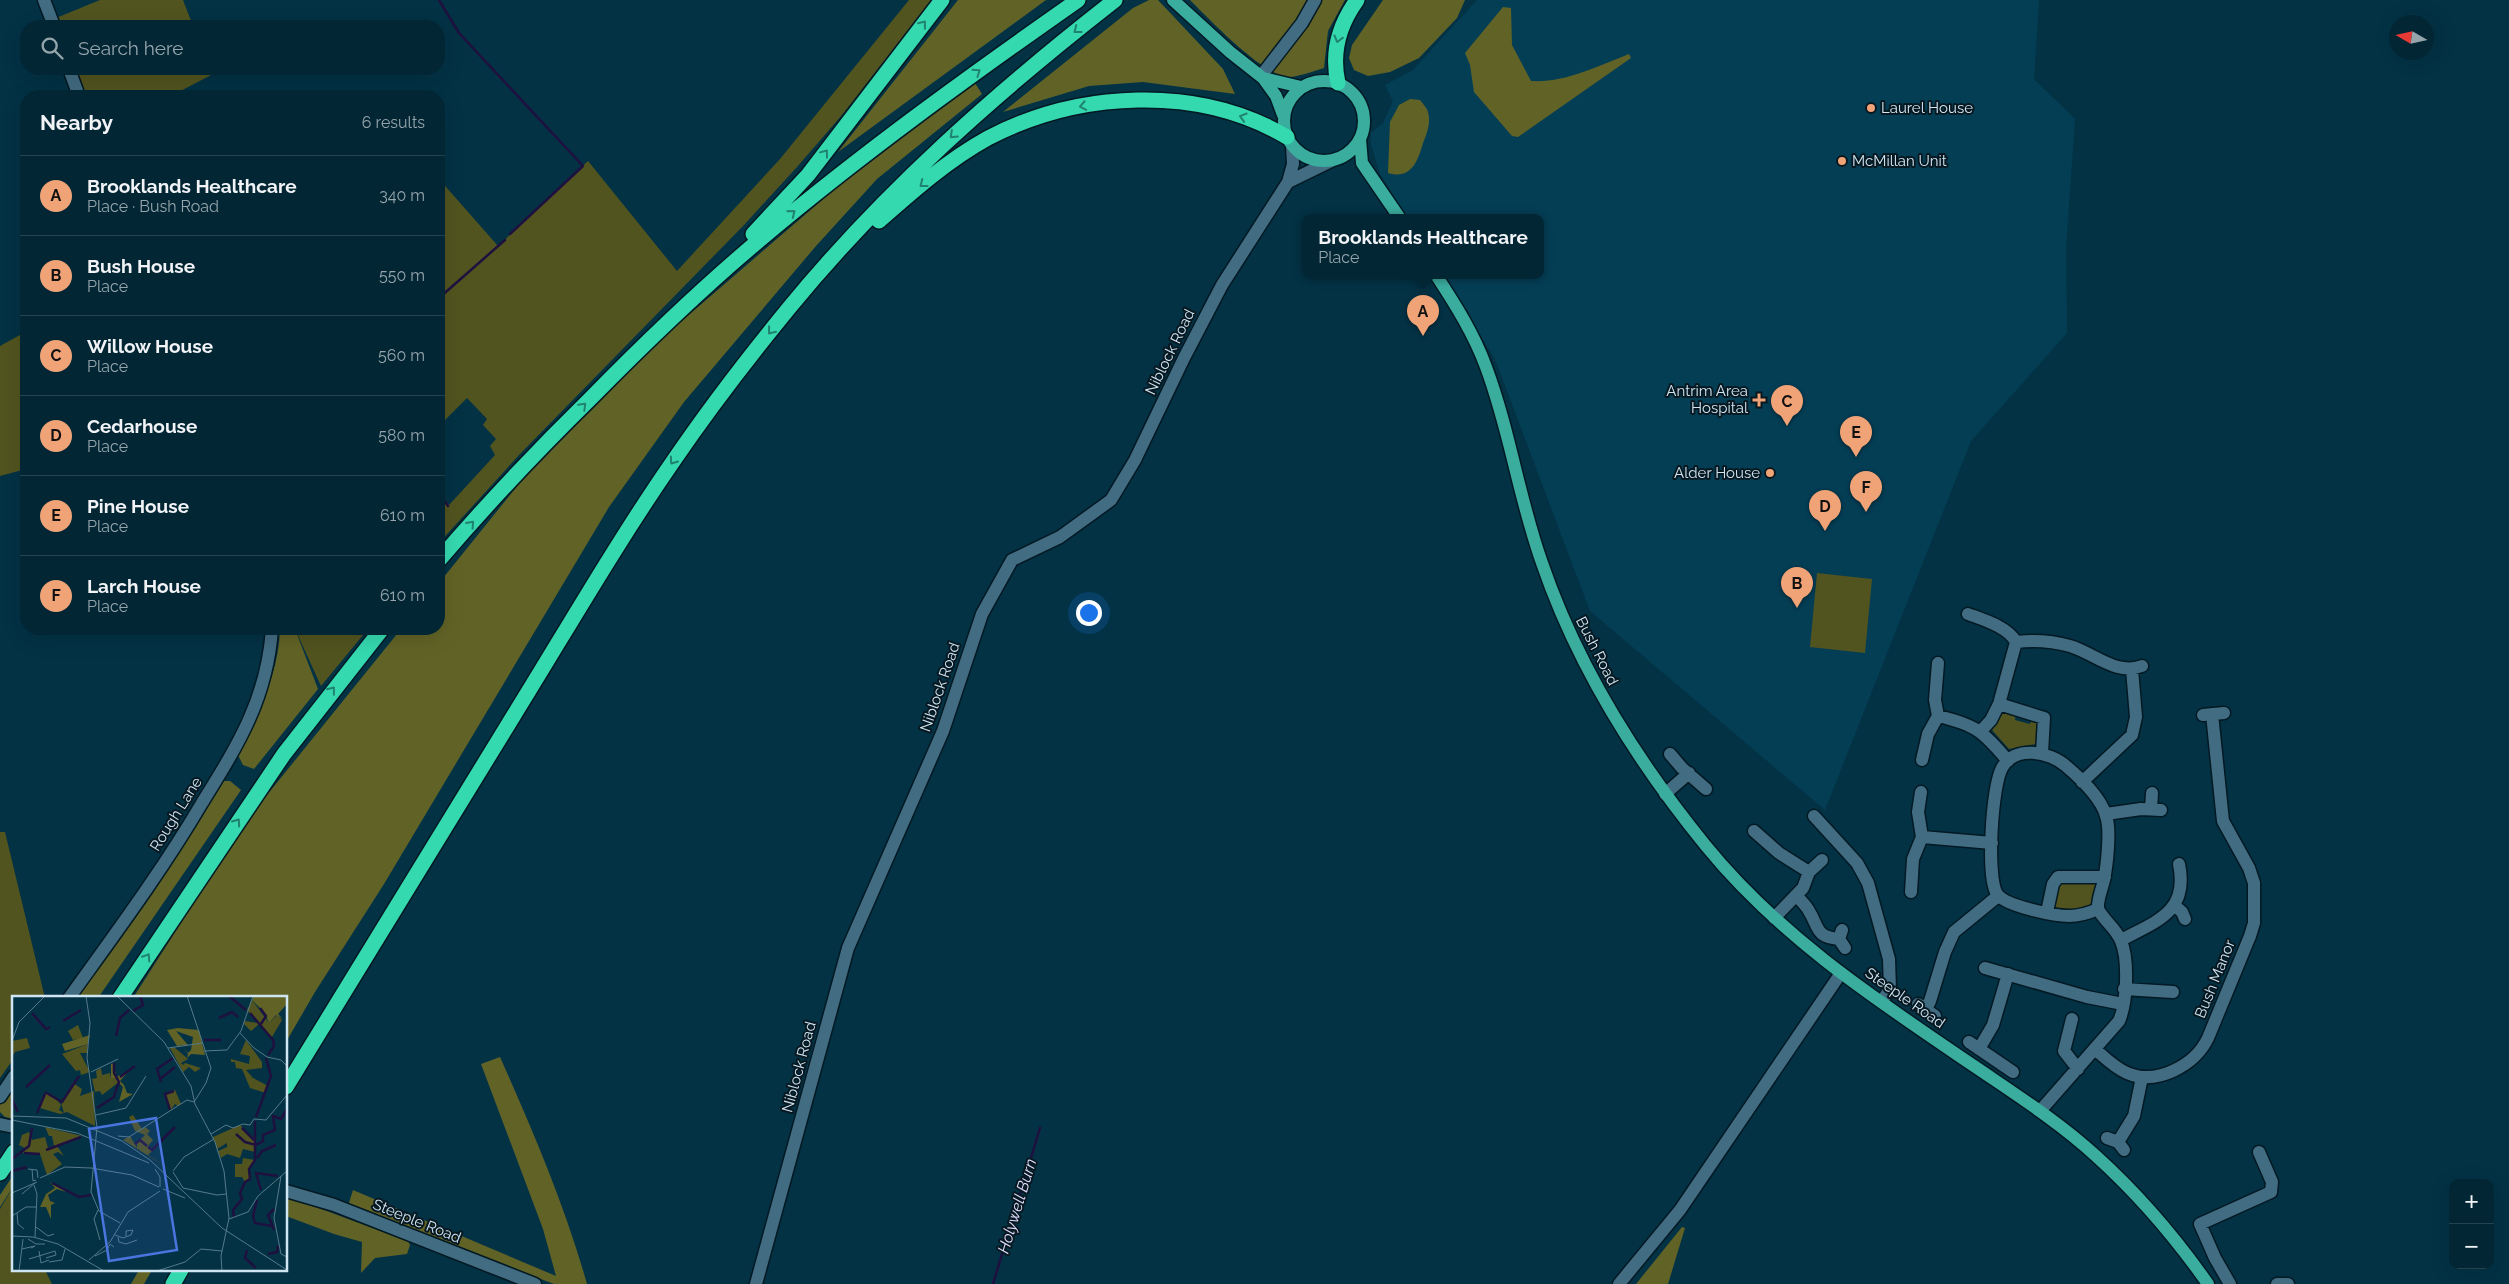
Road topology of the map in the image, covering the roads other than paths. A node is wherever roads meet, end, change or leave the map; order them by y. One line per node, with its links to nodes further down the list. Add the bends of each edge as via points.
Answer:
1 (44, 0): 8 (street)
2 (942, 0): 22 (highway, one-way to 2, via 808,175)
3 (1078, 0): 22 (highway, one-way to 3, via 763,237 922,111)
4 (1116, 0): 23 (highway, one-way to 23, via 1036,62 952,135 857,231)
5 (1173, 0): 10 (main road)
6 (1315, 0): 10 (street)
7 (1357, 0): 11 (highway, one-way to 11, via 1337,39 1334,67)
8 (52, 20)
9 (71, 75): 13 (street)
10 (1262, 77): 12 (main road); 14 (main road, via 1276,96)
11 (1338, 82): 12 (main road, via 1313,81); 15 (main road, via 1360,102 1364,114)
12 (1302, 87): 14 (main road, via 1292,95)
13 (77, 90)
14 (1283, 116): 16 (main road)
15 (1360, 139): 17 (main road, via 1352,150); 18 (main road)
16 (1289, 142): 17 (main road, via 1307,158 1318,161); 19 (street, Niblock Road, via 1293,164); 23 (highway, one-way to 23, via 1262,123 1204,106 1170,101 1101,102 1044,115 987,139 951,162 875,225)
17 (1336, 159): 18 (main road); 19 (street)
18 (1362, 164): 20 (main road)
19 (1288, 182): 90 (street, Niblock Road, via 1222,286 1135,460 1111,500 1060,537 1012,560 982,614 943,731 848,948)
20 (1397, 214)
21 (1439, 279): 43 (main road, Bush Road, via 1464,318 1485,364 1503,417 1533,537 1561,616 1597,689)
22 (687, 304): 24 (highway, one-way to 22, via 510,479)
23 (790, 306): 79 (highway, one-way to 79, via 700,423 647,500)
24 (445, 553)
25 (1968, 614): 28 (street, via 1992,623 2010,634)
26 (271, 635): 68 (street, Rough Lane, via 263,685 242,738 178,844)
27 (377, 635): 69 (highway, one-way to 27, via 284,754)
28 (2016, 642): 30 (street); 39 (street, via 2034,640 2070,646 2116,667 2137,668 2136,717 2132,735)
29 (1938, 664): 32 (street, via 1935,700)
30 (1999, 704): 33 (street); 34 (street, via 2044,718)
31 (2213, 714): 77 (street, Bush Manor, via 2221,812 2228,834 2246,851 2254,883 2254,923 2208,1038 2197,1056 2167,1073)
32 (1938, 716): 33 (street); 36 (street, via 1928,734)
33 (1981, 731): 37 (street)
34 (2042, 753): 37 (street, via 2024,754); 39 (street, via 2060,761)
35 (1670, 754): 38 (street)
36 (1922, 760)
37 (2008, 761): 48 (street, via 1998,779)
38 (1689, 773): 40 (street); 43 (street)
39 (2082, 782): 44 (street)
40 (1706, 789)
41 (1921, 792): 47 (street, via 1918,812)
42 (2152, 793): 44 (street, via 2156,810)
43 (1664, 794): 59 (main road, Bush Road, via 1724,868)
44 (2106, 814): 52 (street)
45 (1814, 816): 70 (street, via 1857,863 1868,883 1889,959 1890,989)
46 (1754, 831): 51 (street, via 1779,853)
47 (1922, 837): 48 (street); 53 (street, via 1912,859)
48 (1992, 843): 55 (street, via 1990,872)
49 (1822, 860): 51 (street)
50 (2179, 864): 56 (street, via 2180,886)
51 (1809, 872): 54 (street, via 1803,888)
52 (2105, 877): 57 (street); 58 (street, via 2058,877 2053,884)
53 (1911, 892)
54 (1796, 895): 59 (street); 61 (street, via 1810,911 1817,930 1825,936)
55 (1998, 896): 58 (street, via 2017,905); 72 (street, via 1954,932)
56 (2175, 906): 60 (street); 62 (street, via 2163,918)
57 (2098, 909): 58 (street, via 2068,916); 62 (street)
58 (2048, 912)
59 (1774, 918): 64 (main road, Bush Road)
60 (2185, 919)
61 (1842, 939)
62 (2121, 940): 66 (street, via 2125,958)
63 (1985, 968): 65 (street)
64 (1842, 973): 70 (main road, Steeple Road); 91 (street, Steeple Road, via 1680,1210)
65 (2008, 974): 71 (street, via 2086,997); 76 (street, via 1993,1025 1974,1046)
66 (2124, 989): 67 (street); 71 (street)
67 (2174, 992)
68 (70, 996)
69 (121, 996)
70 (1882, 1001): 81 (main road, Steeple Road)
71 (2123, 1004): 74 (street, via 2119,1021)
72 (1926, 1010)
73 (2072, 1019): 75 (street, via 2064,1052)
74 (2096, 1050): 75 (street); 77 (street, Bush Manor, via 2120,1070)
75 (2078, 1069): 81 (street)
76 (2013, 1072)
77 (2142, 1077): 82 (street, via 2134,1116)
78 (12, 1079): 80 (street)
79 (288, 1085)
80 (0, 1097)
81 (2040, 1111): 92 (main road, Steeple Road, via 2094,1154 2141,1200)
82 (2116, 1143)
83 (2259, 1152): 93 (street, via 2273,1184 2271,1192 2200,1224)
84 (12, 1155): 85 (highway)
85 (0, 1173)
86 (288, 1192): 89 (street, Steeple Road, via 334,1206)
87 (179, 1272): 88 (highway)
88 (173, 1284)
89 (535, 1284)
90 (756, 1284)
91 (1619, 1284)
92 (2208, 1284)
93 (2230, 1284)
94 (2277, 1284): 95 (street)
95 (2288, 1284)

